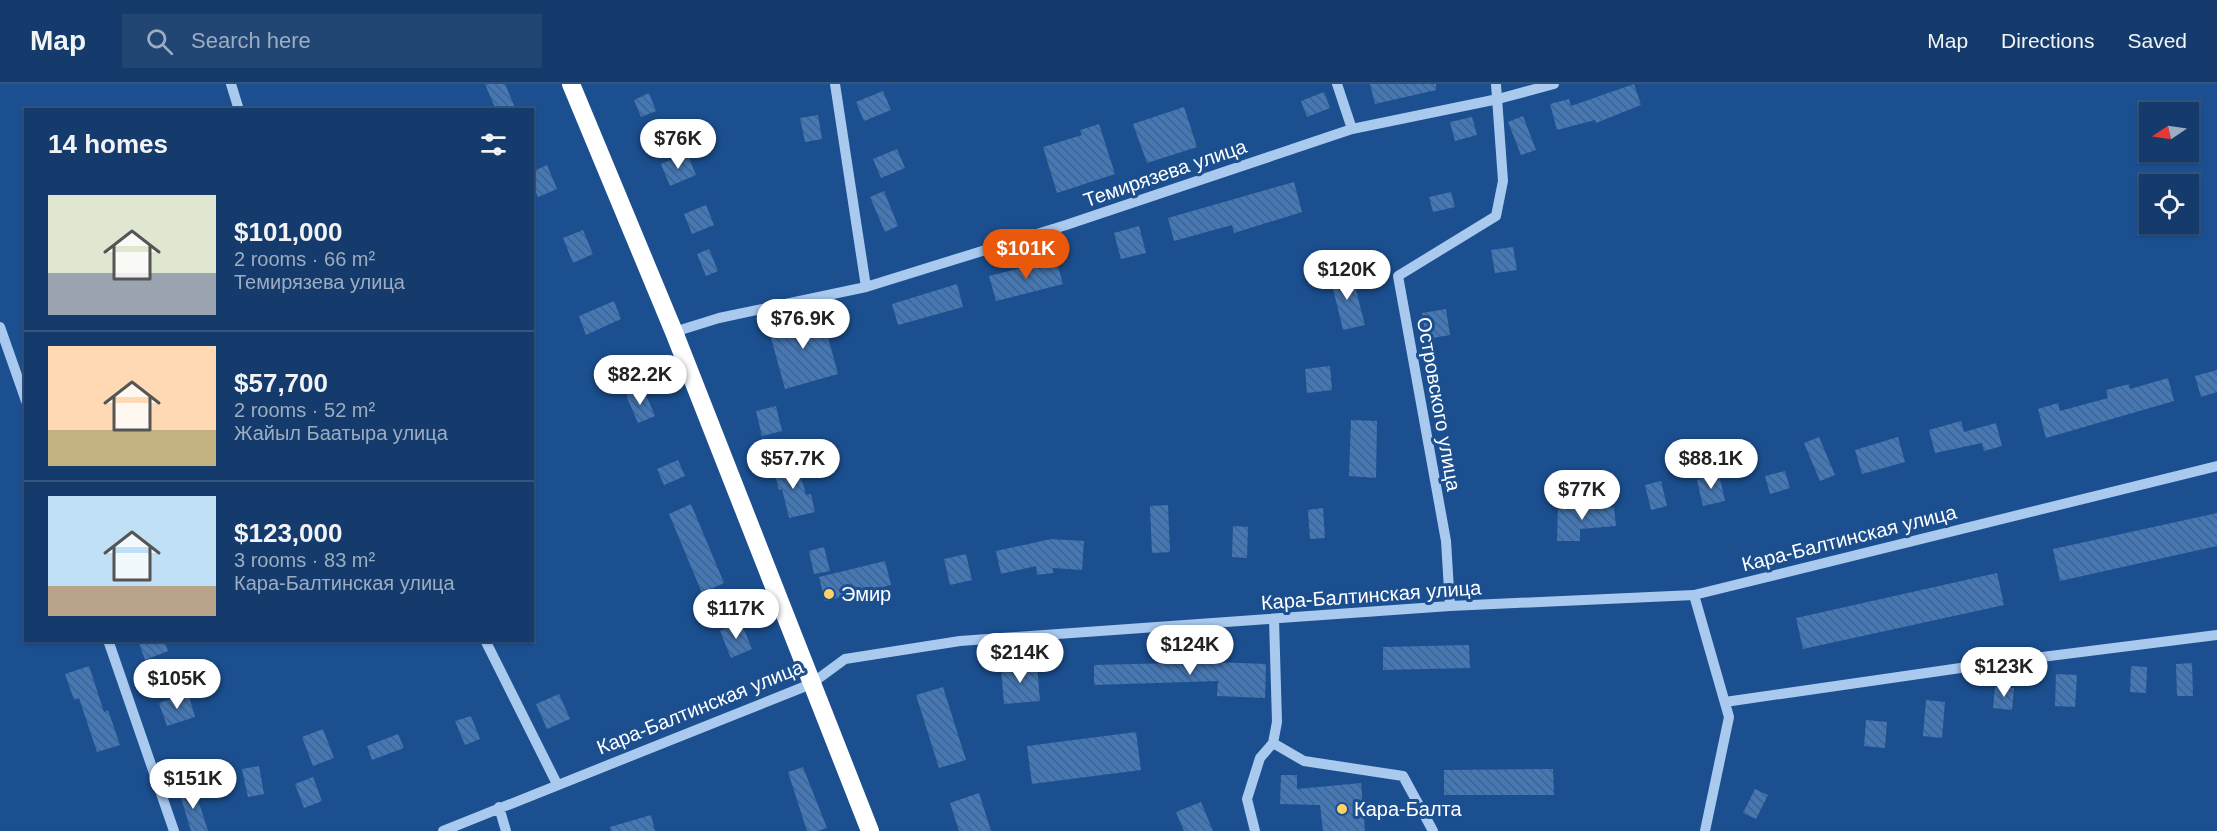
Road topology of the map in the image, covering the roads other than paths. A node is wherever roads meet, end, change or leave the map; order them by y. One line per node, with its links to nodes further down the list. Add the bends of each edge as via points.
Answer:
1 (231, 84): 8 (street)
2 (571, 84): 12 (highway)
3 (1336, 84): 9 (street)
4 (1496, 84): 7 (street, Островского улица)
5 (1554, 84): 7 (street, Темирязева улица)
6 (837, 85): 10 (street)
7 (1498, 99): 9 (street, Темирязева улица); 16 (street, Островского улица, via 1503,182 1496,216 1398,276 1446,541)
8 (238, 108)
9 (1352, 129): 10 (street, Темирязева улица)
10 (866, 287): 12 (street, Темирязева улица, via 718,318)
11 (0, 327): 13 (street)
12 (674, 332): 21 (highway)
13 (24, 395)
14 (2217, 466): 15 (street, Кара-Балтинская улица)
15 (1694, 595): 16 (street, Кара-Балтинская улица); 22 (street)
16 (1450, 606): 17 (street, Кара-Балтинская улица)
17 (1274, 619): 21 (street, Кара-Балтинская улица, via 960,641 845,659); 23 (street, via 1277,722)
18 (2217, 635): 22 (street)
19 (109, 642): 26 (street)
20 (486, 642): 24 (street)
21 (811, 684): 24 (street, Кара-Балтинская улица); 29 (highway)
22 (1725, 702): 32 (street, via 1729,717)
23 (1273, 743): 30 (street, via 1260,758 1247,799); 31 (street, via 1304,760 1403,776)
24 (557, 784): 25 (street, Кара-Балтинская улица)
25 (499, 807): 27 (street, Кара-Балтинская улица); 28 (street)
26 (174, 831)
27 (443, 831)
28 (506, 831)
29 (870, 831)
30 (1255, 831)
31 (1433, 831)
32 (1705, 831)

